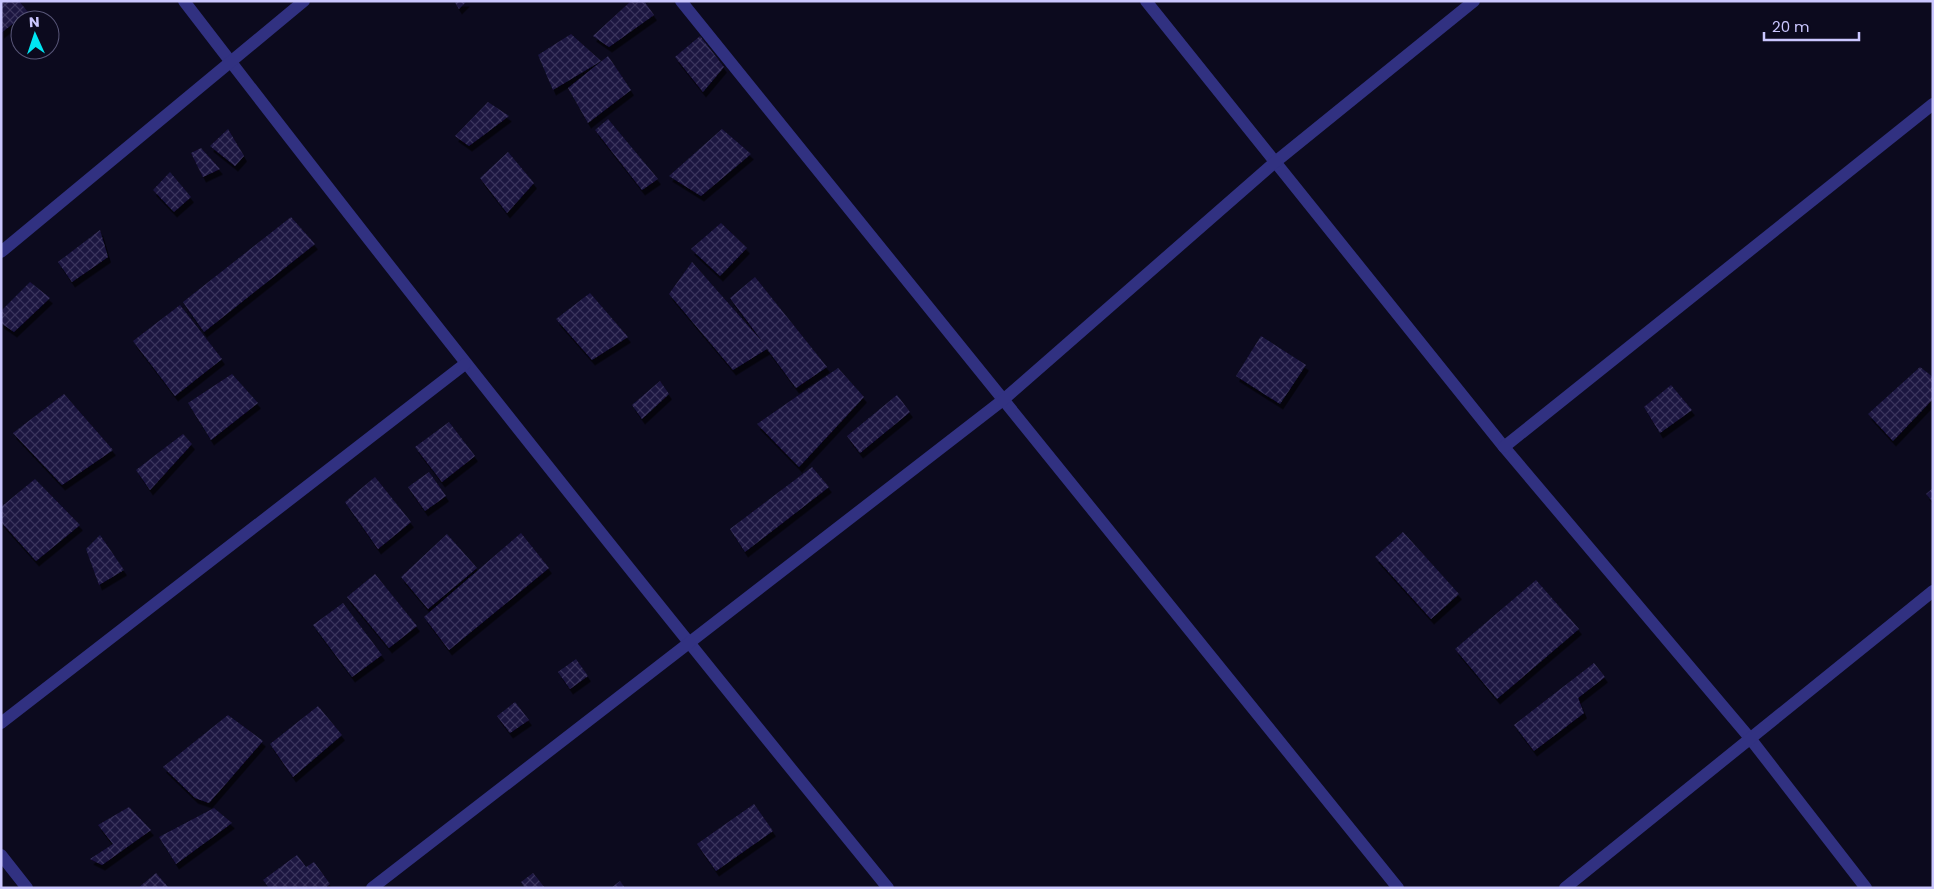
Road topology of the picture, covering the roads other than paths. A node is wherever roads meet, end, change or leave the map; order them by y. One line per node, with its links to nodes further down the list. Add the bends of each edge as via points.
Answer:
1 (184, 1): 6 (street)
2 (304, 1): 6 (street)
3 (681, 1): 11 (street)
4 (1146, 1): 8 (street)
5 (1474, 1): 8 (street)
6 (232, 63): 9 (street); 10 (street)
7 (1933, 104): 12 (street)
8 (1274, 163): 11 (street); 12 (street)
9 (1, 252)
10 (466, 364): 14 (street); 15 (street)
11 (1003, 400): 14 (street); 21 (street)
12 (1504, 447): 16 (street)
13 (1933, 591): 16 (street)
14 (688, 642): 19 (street); 20 (street)
15 (1, 722)
16 (1749, 738): 22 (street); 23 (street)
17 (1, 855): 18 (street)
18 (27, 888)
19 (372, 888)
20 (888, 888)
21 (1398, 888)
22 (1565, 888)
23 (1866, 888)

